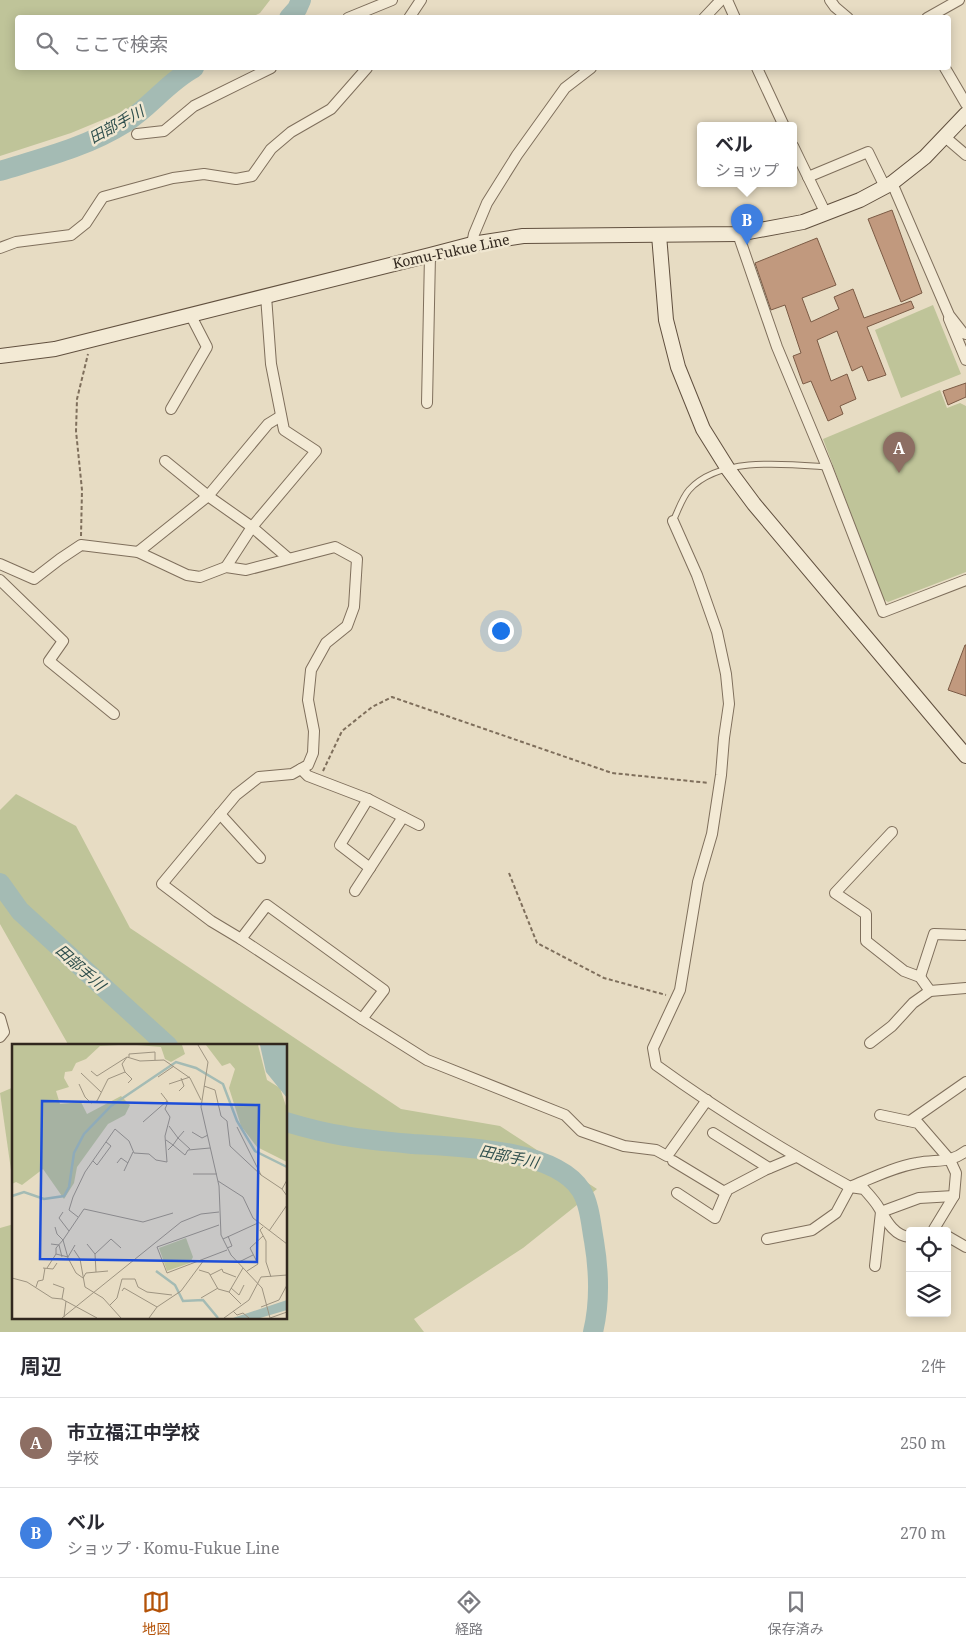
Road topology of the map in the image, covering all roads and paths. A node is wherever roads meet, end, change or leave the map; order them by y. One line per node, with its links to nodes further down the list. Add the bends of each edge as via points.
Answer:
1 (392, 0): 7 (street)
2 (421, 0): 8 (street)
3 (720, 0): 9 (street)
4 (727, 0): 10 (street)
5 (830, 0): 11 (street)
6 (959, 0): 12 (street)
7 (355, 15)
8 (411, 15)
9 (707, 15)
10 (734, 15)
11 (844, 15)
12 (932, 15)
13 (267, 70): 21 (street, via 194,106 164,131)
14 (365, 70): 31 (street, via 332,109 291,132 271,149 252,176 236,179 204,174 173,178 103,196 86,223 71,235 16,242)
15 (588, 70): 30 (street, via 565,88 516,155 488,203)
16 (758, 70): 20 (street)
17 (946, 70): 18 (street)
18 (966, 104)
19 (966, 114): 22 (main road, Komu-Fukue Line)
20 (782, 122)
21 (137, 134)
22 (944, 137): 24 (street); 26 (main road, Komu-Fukue Line, via 925,157)
23 (797, 154): 25 (street)
24 (966, 155)
25 (808, 177): 26 (street, via 868,152); 27 (street)
26 (889, 185): 27 (main road, Komu-Fukue Line); 35 (street)
27 (826, 214): 28 (main road, Komu-Fukue Line)
28 (738, 234): 29 (main road, Komu-Fukue Line); 44 (street, via 777,347)
29 (659, 235): 30 (main road, Komu-Fukue Line, via 523,236); 45 (main road, via 663,298 672,347 703,429)
30 (472, 244): 32 (main road, Komu-Fukue Line)
31 (0, 248)
32 (430, 255): 33 (main road, Komu-Fukue Line); 40 (street)
33 (266, 296): 34 (main road, Komu-Fukue Line); 42 (street, via 271,364)
34 (190, 314): 37 (main road, Komu-Fukue Line); 41 (street, via 207,347)
35 (949, 315): 36 (street); 39 (street)
36 (966, 334)
37 (89, 340): 38 (main road, Komu-Fukue Line, via 34,353); 49 (path, via 77,399 76,430 82,490)
38 (0, 356)
39 (966, 360)
40 (427, 403)
41 (171, 409)
42 (281, 416): 46 (street, via 268,424); 48 (street, via 284,430 316,451)
43 (165, 461): 46 (street)
44 (827, 467): 45 (lane, via 766,463); 55 (street, via 883,612)
45 (728, 470): 47 (lane, via 707,475 689,491); 57 (main road)
46 (208, 496): 48 (street); 50 (street)
47 (673, 521): 60 (street, via 697,574 726,674 729,704)
48 (252, 527): 51 (street); 53 (street)
49 (81, 545): 50 (street); 52 (street, via 34,580)
50 (138, 552): 53 (street, via 188,575 200,577)
51 (288, 558): 53 (street, via 246,570); 58 (street, via 335,547 357,560 354,608 347,626 326,643 311,670 308,700 314,731 313,753 308,765)
52 (0, 564)
53 (226, 567)
54 (0, 580): 56 (street, via 63,640 49,661)
55 (966, 580)
56 (114, 714)
57 (966, 756)
58 (301, 769): 59 (street); 62 (street, via 292,774 259,777 236,795)
59 (319, 780): 60 (path, via 342,731 372,707 392,697 612,772); 61 (street)
60 (720, 784): 75 (street)
61 (368, 799): 63 (street); 67 (street, via 340,846)
62 (220, 814): 66 (street); 71 (street, via 162,884)
63 (403, 817): 64 (street); 67 (street)
64 (419, 825)
65 (892, 832): 72 (street, via 835,893 866,914 866,941 904,971)
66 (260, 858)
67 (370, 868): 69 (street)
68 (509, 873): 75 (path, via 537,943 604,978)
69 (355, 891)
70 (964, 935): 72 (street, via 934,934)
71 (241, 939): 77 (street); 77 (street, via 267,905 384,990)
72 (920, 977): 74 (street)
73 (966, 988): 74 (street)
74 (930, 991): 79 (street, via 912,1003 892,1026)
75 (676, 998): 81 (street, via 653,1048 656,1065)
76 (0, 1018): 78 (street, via 4,1032)
77 (362, 1019): 81 (street, via 427,1060 566,1115 581,1131 624,1146 656,1150 667,1156)
78 (0, 1037)
79 (870, 1042)
80 (966, 1082): 83 (street)
81 (707, 1100): 86 (street)
82 (880, 1115): 83 (street)
83 (910, 1121): 87 (street, via 918,1123)
84 (713, 1133): 89 (street)
85 (966, 1150): 87 (street)
86 (796, 1157): 89 (street); 90 (street)
87 (950, 1160): 90 (street, via 917,1163); 93 (street, via 956,1174)
88 (673, 1161): 92 (street)
89 (769, 1168): 92 (street)
90 (850, 1187): 94 (street, via 864,1189); 98 (street, via 836,1213 812,1230)
91 (677, 1193): 92 (street, via 716,1218)
92 (726, 1193)
93 (954, 1196): 94 (street, via 919,1198); 95 (street)
94 (881, 1212): 96 (street, via 884,1219); 100 (street)
95 (936, 1227)
96 (906, 1236)
97 (951, 1238): 99 (street)
98 (767, 1239)
99 (966, 1247)
100 (875, 1266)

